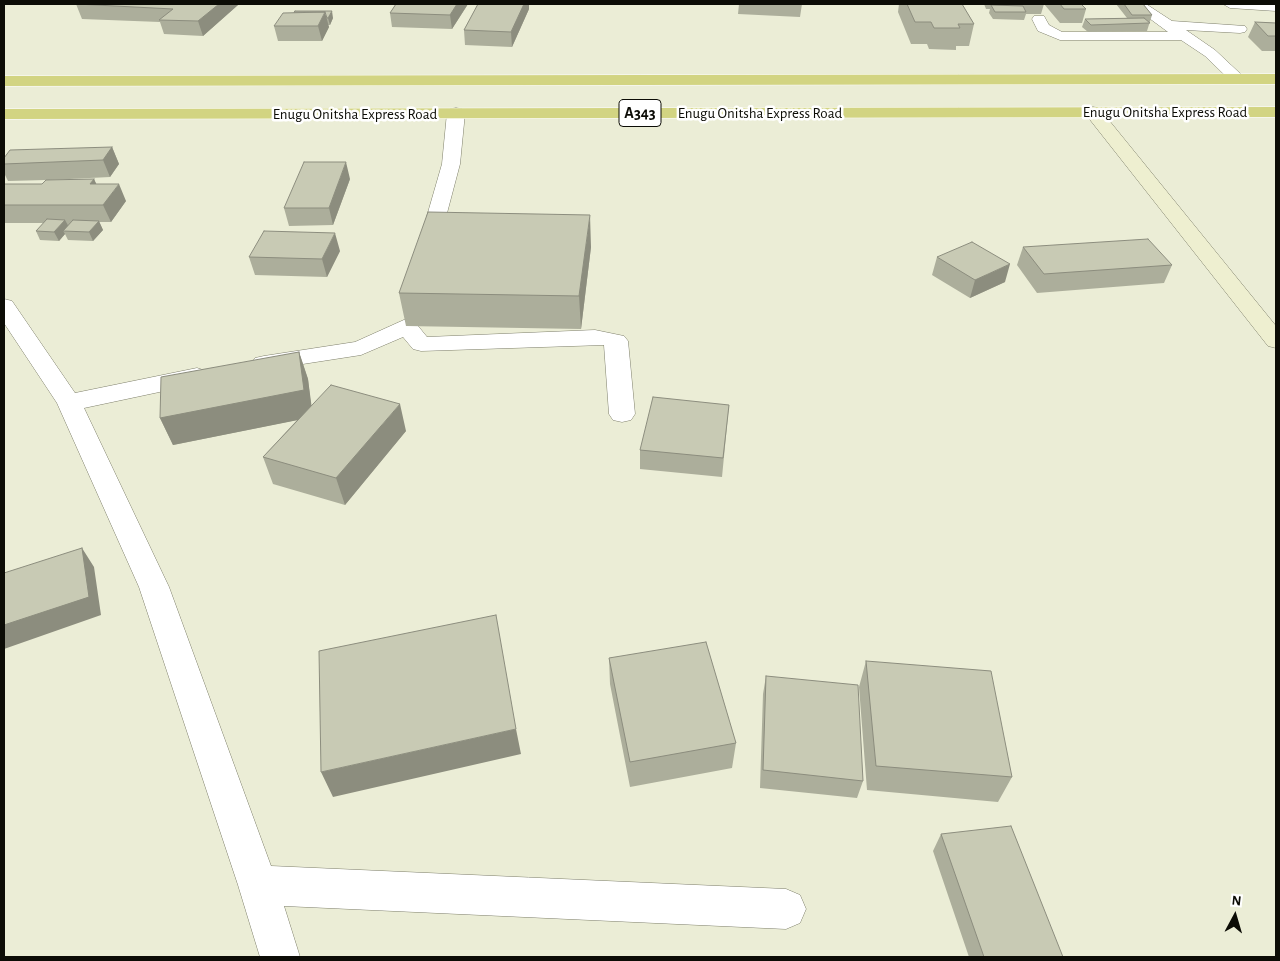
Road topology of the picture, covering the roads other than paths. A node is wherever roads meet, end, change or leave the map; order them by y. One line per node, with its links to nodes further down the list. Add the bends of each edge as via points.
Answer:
1 (1137, 4): 5 (street)
2 (1230, 4): 3 (street)
3 (1276, 7)
4 (1039, 19): 7 (street, via 1043,28 1060,36)
5 (1171, 25): 6 (street); 7 (street)
6 (1240, 29)
7 (1186, 36): 8 (street)
8 (1238, 79): 9 (highway, Enugu Onitsha Express Road / A343); 10 (highway, Enugu Onitsha Express Road / A343)
9 (1276, 80)
10 (4, 81)
11 (1092, 112): 12 (highway, Enugu Onitsha Express Road / A343); 14 (highway, Enugu Onitsha Express Road / A343); 17 (main road)
12 (1276, 112)
13 (4, 114): 14 (highway, Enugu Onitsha Express Road / A343)
14 (456, 114): 15 (street, via 449,174)
15 (422, 269)
16 (4, 306): 18 (street)
17 (1276, 341)
18 (69, 403): 19 (street, via 232,369 361,348 408,316 421,344 595,337 616,341); 20 (street, via 154,587)
19 (622, 414)
20 (258, 885): 21 (street); 22 (street)
21 (786, 909)
22 (280, 957)

